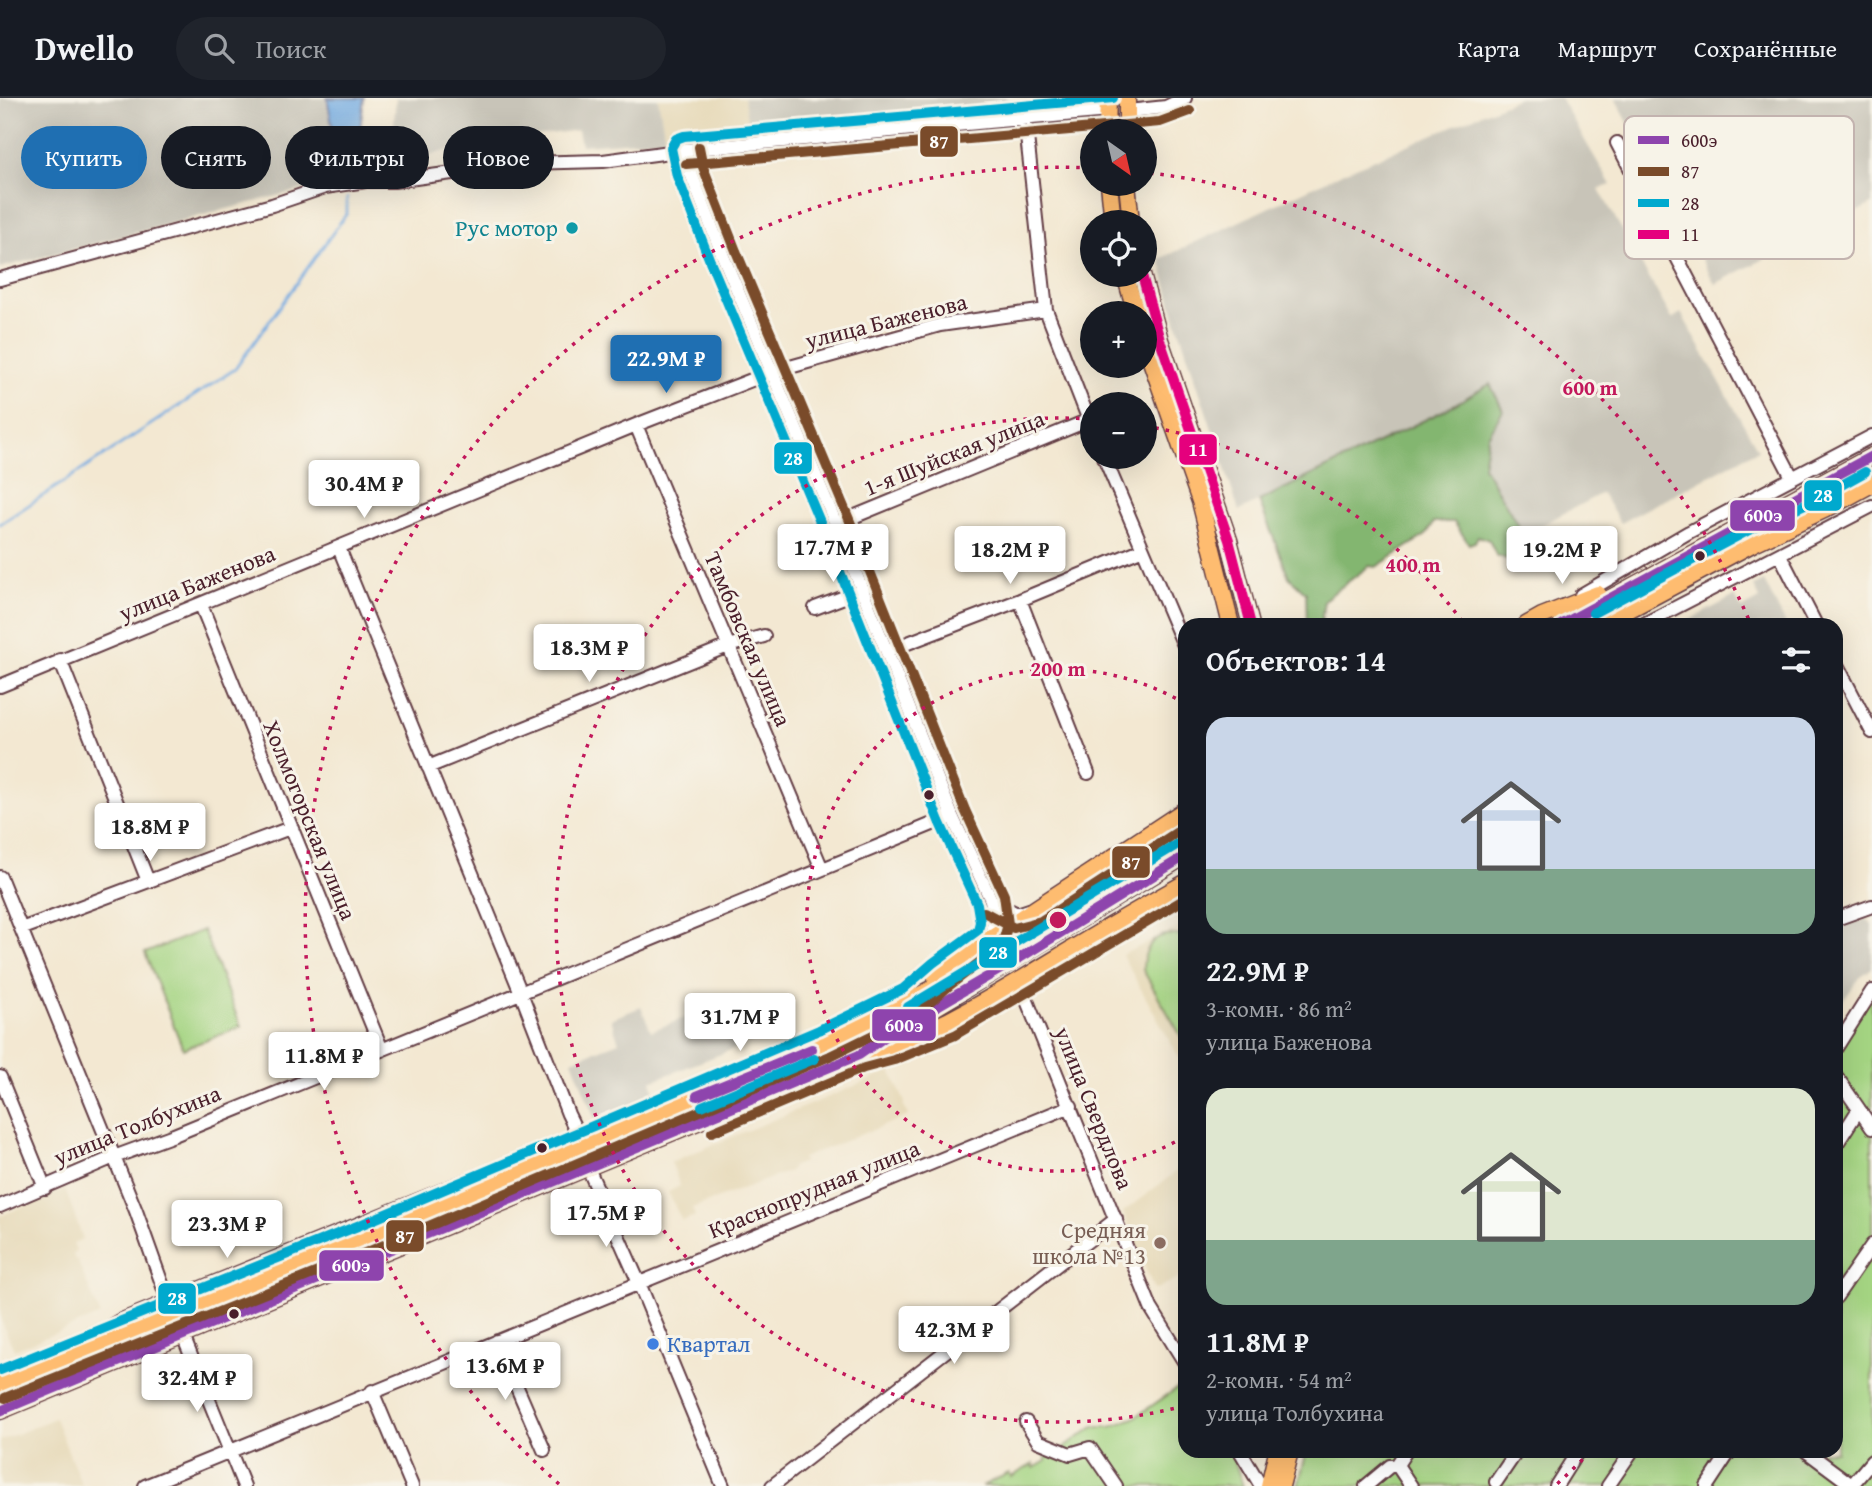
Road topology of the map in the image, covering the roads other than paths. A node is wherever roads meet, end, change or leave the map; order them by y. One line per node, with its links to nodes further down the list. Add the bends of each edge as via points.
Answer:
1 (1185, 98): 2 (street, via 1166,107)
2 (1127, 104): 3 (main road)
3 (1108, 105): 4 (street)
4 (1025, 118): 6 (street); 11 (street)
5 (1617, 143): 7 (street)
6 (685, 150): 9 (street, via 325,187); 12 (street)
7 (1624, 156)
8 (1678, 259): 20 (street)
9 (0, 279)
10 (1145, 287): 36 (main road, via 1229,540)
11 (1046, 310): 12 (street, улица Баженова, via 940,325); 14 (street)
12 (772, 372): 15 (street, улица Баженова); 24 (street)
13 (1157, 378): 35 (main road, via 1200,501)
14 (1080, 398)
15 (636, 425): 25 (street, улица Баженова); 45 (street, Тамбовская улица)
16 (1080, 428): 24 (street, 1-я Шуйская улица)
17 (1872, 436): 20 (street)
18 (1871, 454): 28 (main road)
19 (1109, 469): 26 (street)
20 (1792, 477): 34 (street)
21 (1866, 488): 23 (street); 29 (main road)
22 (1872, 506): 23 (street)
23 (1847, 519): 27 (street)
24 (836, 524): 30 (street)
25 (339, 548): 32 (street, улица Баженова); 51 (street)
26 (1143, 549): 31 (street); 43 (street)
27 (1780, 555): 41 (street); 42 (street)
28 (1659, 571): 34 (main road); 38 (main road)
29 (1677, 583): 39 (main road); 40 (main road)
30 (863, 590): 33 (street); 46 (street)
31 (1020, 600): 46 (street); 52 (street)
32 (201, 605): 47 (street, улица Баженова); 55 (street, Холмогорская улица)
33 (815, 608)
34 (1542, 616): 37 (main road)
35 (1229, 618)
36 (1249, 618)
37 (1538, 618)
38 (1573, 618)
39 (1613, 618)
40 (1631, 618)
41 (1656, 618)
42 (1812, 618)
43 (1178, 632)
44 (764, 636): 45 (street)
45 (728, 646): 51 (street); 58 (street, Тамбовская улица)
46 (887, 651): 54 (street)
47 (60, 660): 49 (street, улица Баженова); 60 (street)
48 (1843, 676): 50 (street)
49 (0, 686)
50 (1872, 732)
51 (428, 767): 70 (street)
52 (1088, 773)
53 (1178, 815): 64 (main road)
54 (952, 816): 58 (street, улица Толбухина); 62 (street)
55 (290, 828): 60 (street); 73 (street, Холмогорская улица)
56 (1178, 840): 71 (main road)
57 (1178, 860): 74 (main road)
58 (822, 869): 70 (street, улица Толбухина)
59 (0, 877): 66 (street)
60 (148, 881): 66 (street)
61 (1178, 887): 68 (main road)
62 (991, 900): 64 (street, via 1017,914); 67 (street, via 994,923)
63 (1872, 906): 65 (street)
64 (1036, 908): 67 (main road)
65 (1843, 916)
66 (21, 929): 84 (street)
67 (990, 938): 71 (main road)
68 (1019, 981): 74 (main road, via 926,1033); 77 (street, улица Свердлова)
69 (1872, 991): 72 (street)
70 (521, 993): 73 (street, улица Толбухина); 79 (street)
71 (911, 1001): 82 (main road, via 825,1043)
72 (1843, 1034)
73 (382, 1050): 84 (street, улица Толбухина)
74 (859, 1055): 85 (main road)
75 (0, 1077): 87 (street)
76 (1843, 1086): 78 (street)
77 (1071, 1106): 89 (street, улица Свердлова); 94 (street, Краснопрудная улица)
78 (1859, 1109): 80 (street); 81 (street)
79 (568, 1114): 82 (street); 83 (street, via 566,1134)
80 (1872, 1128)
81 (1843, 1134)
82 (581, 1139): 83 (street); 86 (main road)
83 (559, 1142): 86 (street)
84 (114, 1157): 87 (street, улица Толбухина); 96 (street)
85 (588, 1168): 93 (main road); 94 (street)
86 (483, 1181): 90 (main road); 92 (street)
87 (45, 1188): 88 (street, улица Толбухина)
88 (0, 1206)
89 (1116, 1219): 99 (street, улица Свердлова, via 1151,1308); 127 (street)
90 (365, 1238): 92 (main road); 93 (main road)
91 (1872, 1245): 95 (street)
92 (300, 1256): 96 (main road)
93 (374, 1258): 97 (main road)
94 (639, 1283): 98 (street, Краснопрудная улица); 126 (street)
95 (1843, 1287)
96 (171, 1309): 100 (street, via 120,1321); 101 (main road)
97 (183, 1336): 103 (main road); 106 (street)
98 (497, 1340): 102 (street, Краснопрудная улица); 105 (street)
99 (1178, 1352)
100 (0, 1372)
101 (0, 1385)
102 (372, 1391): 106 (street, Краснопрудная улица); 125 (street)
103 (0, 1411)
104 (1026, 1422): 121 (street, via 1038,1441 1070,1454 1090,1448)
105 (544, 1450)
106 (229, 1451): 123 (street, Краснопрудная улица); 124 (street)
107 (1245, 1458): 119 (street)
108 (1274, 1458): 119 (street, via 1264,1470)
109 (1274, 1458): 122 (main road)
110 (1288, 1458): 128 (main road)
111 (1401, 1458): 118 (street)
112 (1512, 1458): 120 (street)
113 (1574, 1458): 131 (street)
114 (1627, 1458): 132 (street)
115 (1725, 1458): 133 (street)
116 (1815, 1458): 134 (street)
117 (1872, 1461): 134 (street)
118 (1396, 1465): 129 (street); 130 (street)
119 (1250, 1466): 122 (street)
120 (1496, 1482)
121 (1111, 1484)
122 (1261, 1485)
123 (145, 1486)
124 (244, 1486)
125 (412, 1486)
126 (723, 1486)
127 (772, 1486)
128 (1281, 1486)
129 (1366, 1486)
130 (1411, 1486)
131 (1556, 1486)
132 (1608, 1486)
133 (1707, 1486)
134 (1852, 1486)

